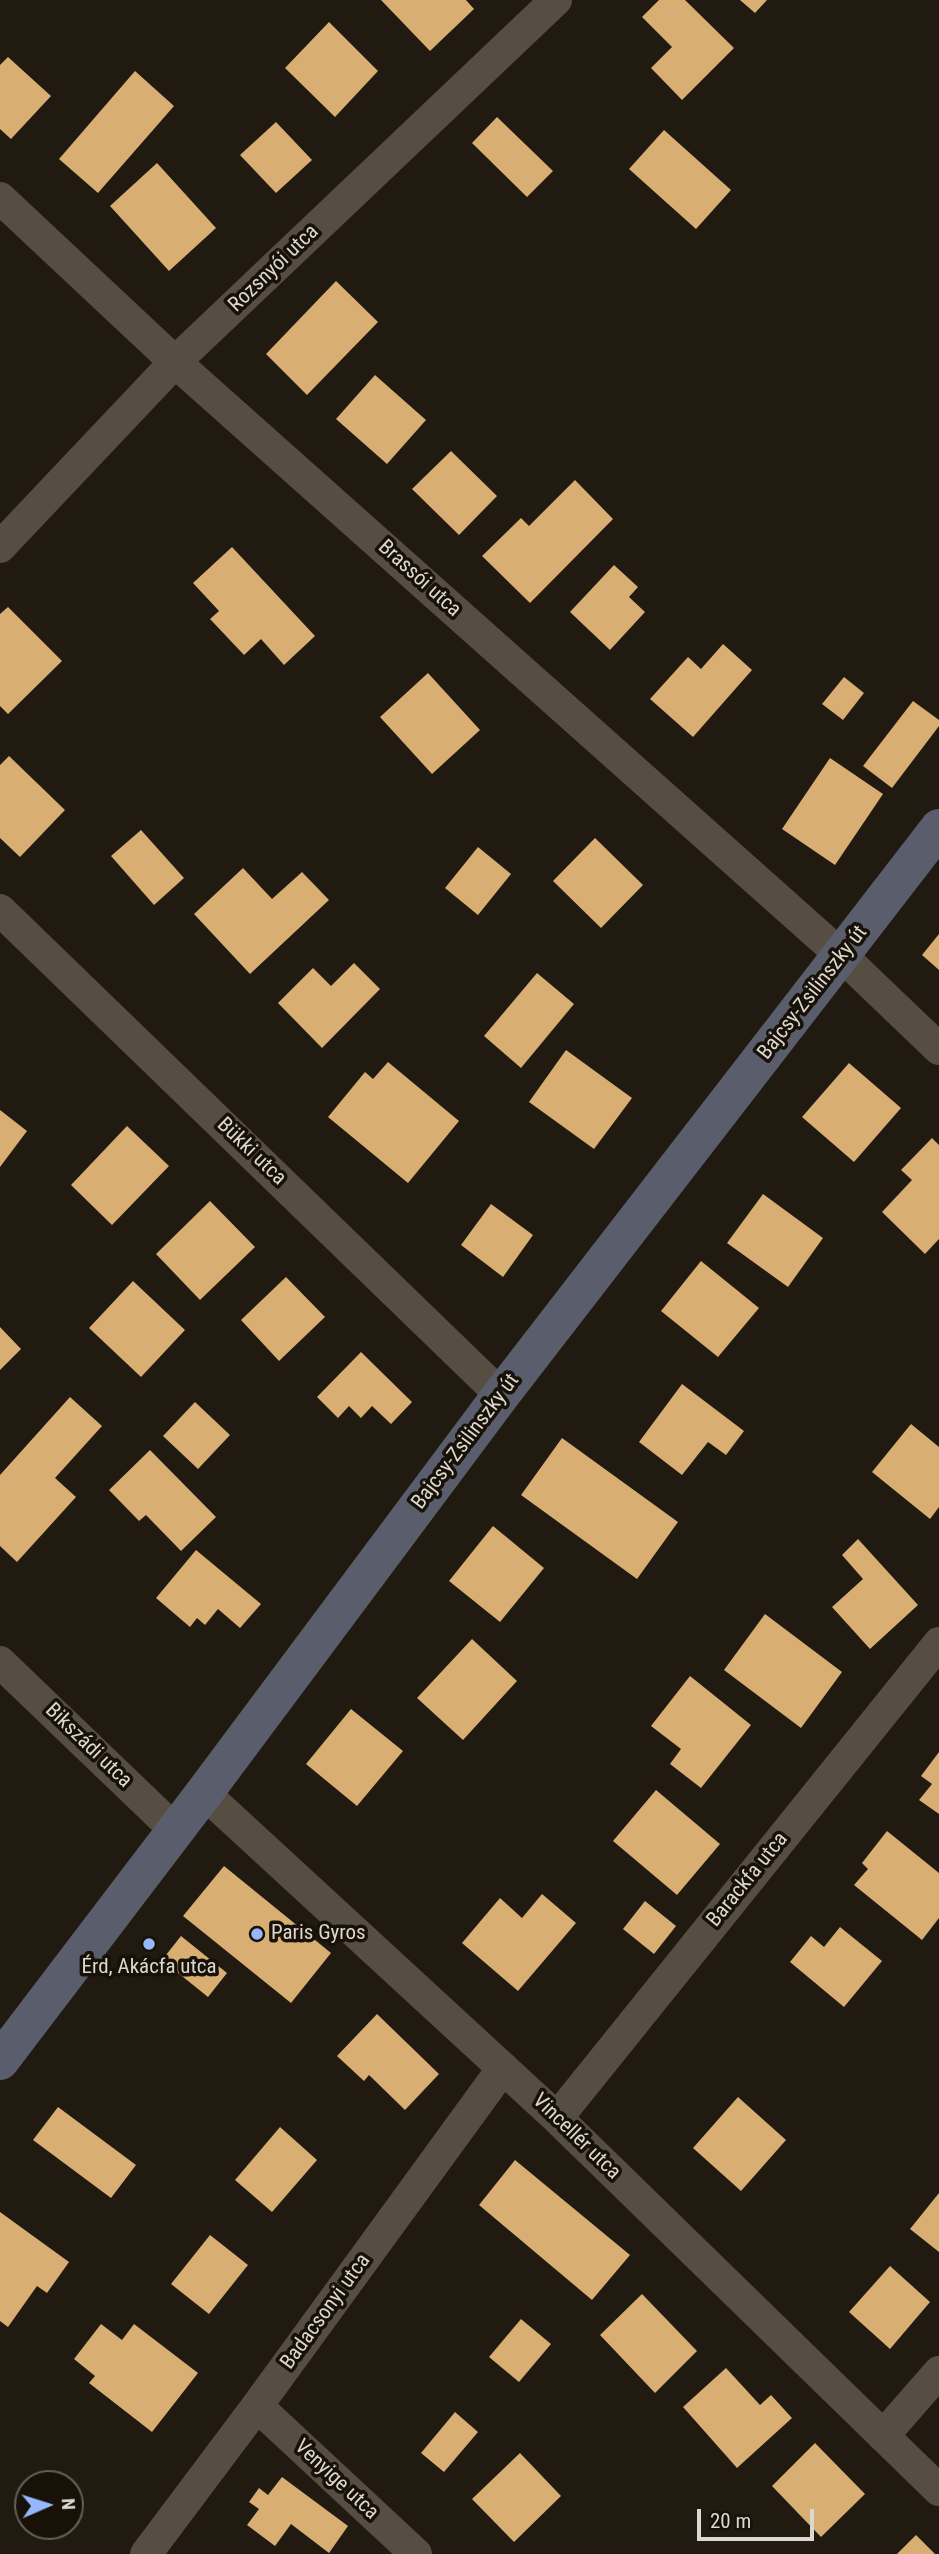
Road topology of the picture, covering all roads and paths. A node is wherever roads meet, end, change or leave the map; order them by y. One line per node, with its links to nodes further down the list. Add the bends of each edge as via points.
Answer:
1 (556, 0): 3 (street, Rozsnyói utca)
2 (0, 198): 3 (street, Brassói utca)
3 (176, 362): 4 (street, Rozsnyói utca); 7 (street, Brassói utca)
4 (0, 547)
5 (939, 828): 7 (main road, Bajcsy-Zsilinszky út)
6 (0, 910): 9 (street, Bükki utca)
7 (842, 956): 8 (street, Brassói utca); 9 (main road, Bajcsy-Zsilinszky út)
8 (939, 1049)
9 (501, 1395): 12 (main road, Bajcsy-Zsilinszky út)
10 (939, 1643): 16 (street, Barackfa utca)
11 (0, 1662): 13 (street, Bikszádi utca)
12 (204, 1793): 13 (main road, Bajcsy-Zsilinszky út); 15 (street, Vincellér utca)
13 (176, 1830): 14 (main road, Bajcsy-Zsilinszky út)
14 (0, 2061)
15 (503, 2068): 16 (street, Vincellér utca); 18 (street, Badacsonyi utca)
16 (558, 2118): 19 (street, Vincellér utca)
17 (939, 2372): 19 (street)
18 (257, 2406): 21 (street, Badacsonyi utca); 22 (street, Venyige utca)
19 (883, 2437): 20 (street, Vincellér utca)
20 (939, 2490)
21 (146, 2554)
22 (415, 2554)

